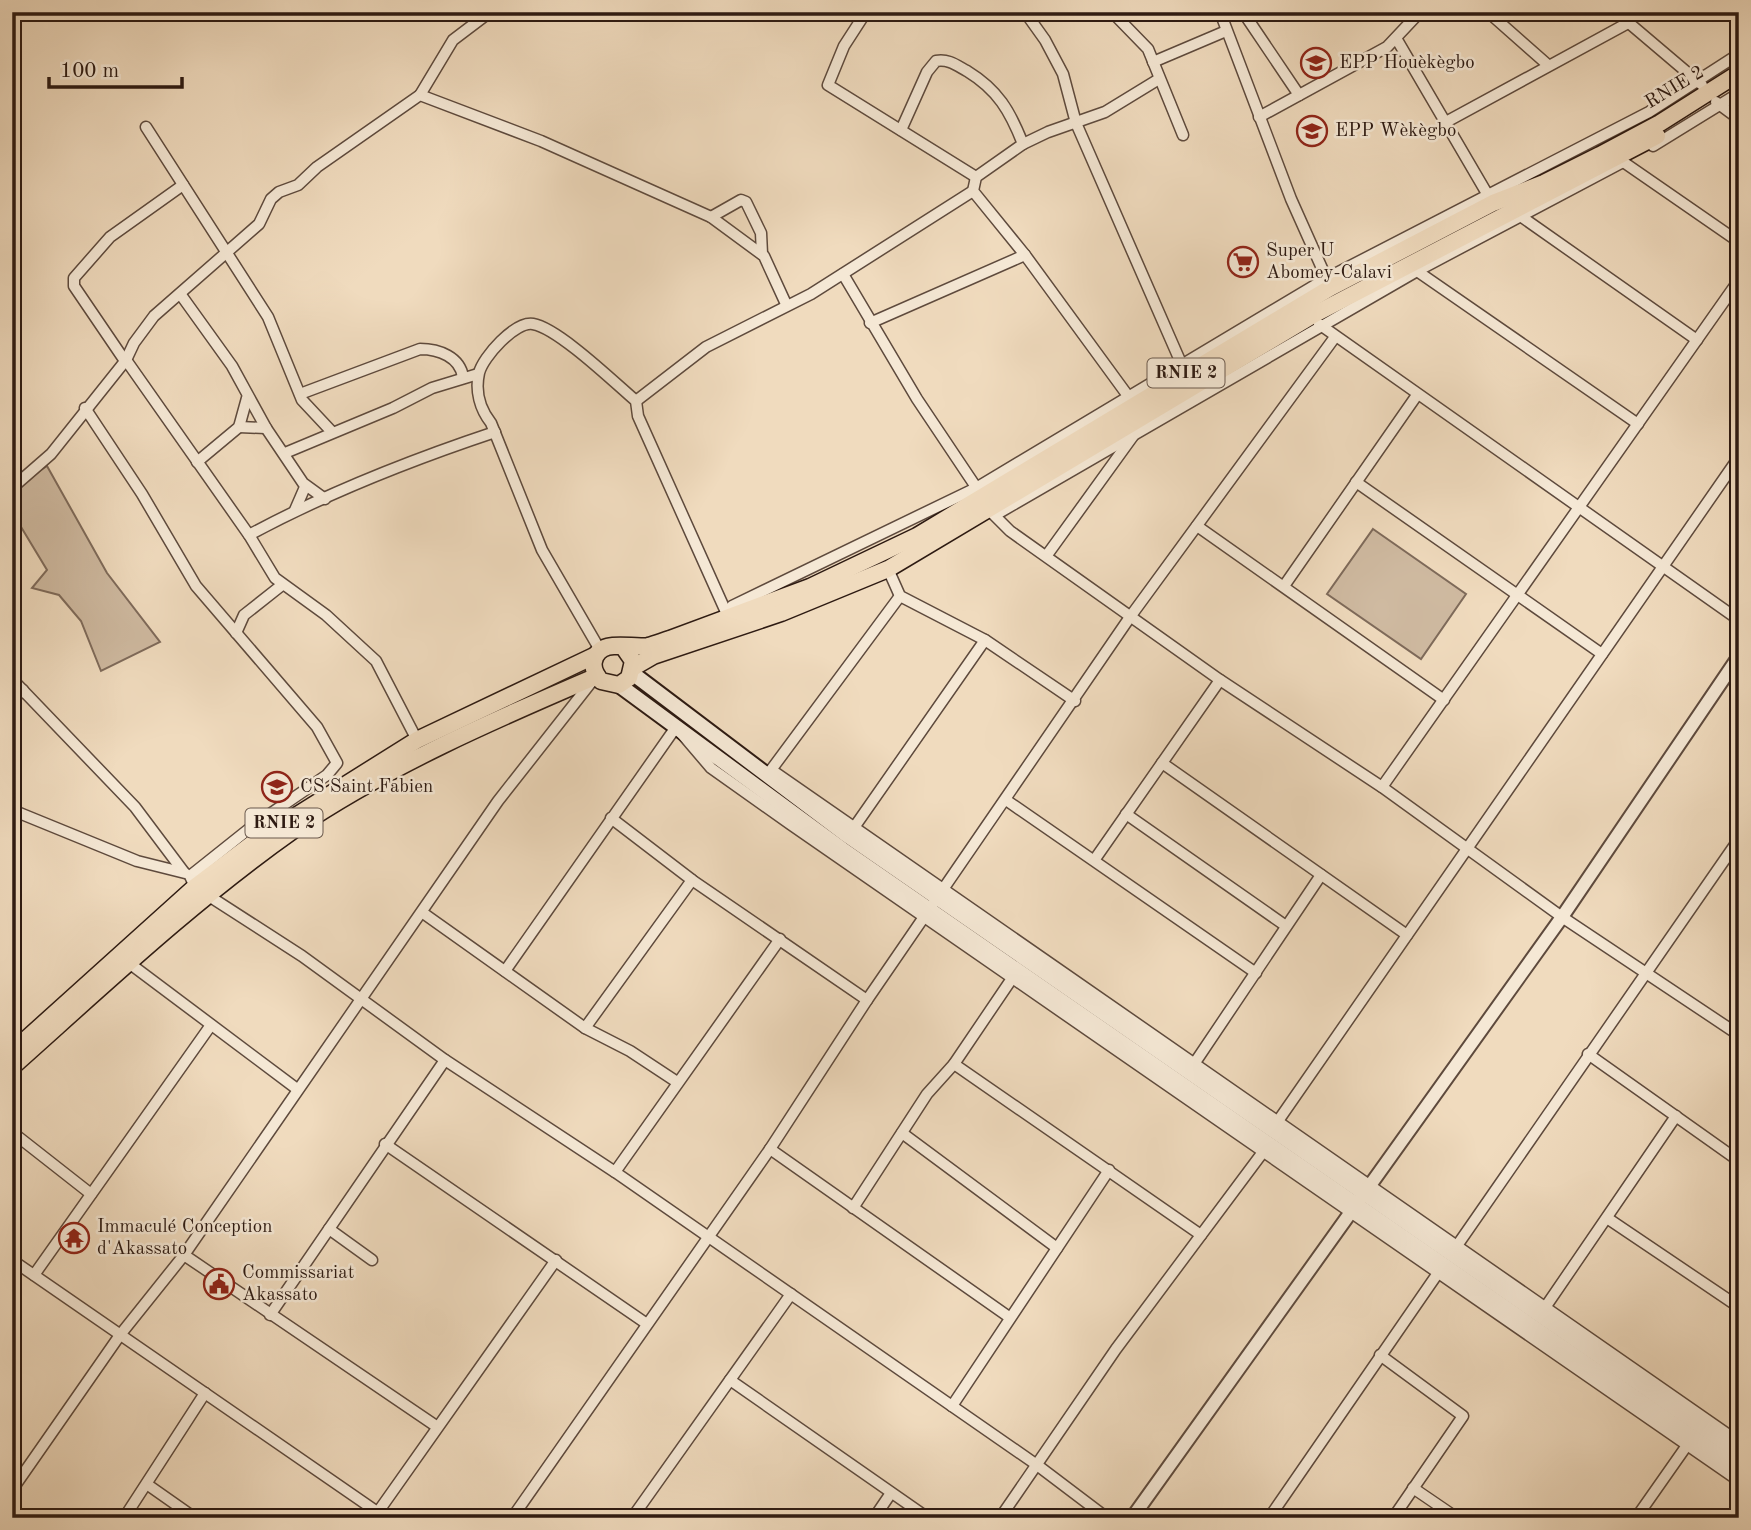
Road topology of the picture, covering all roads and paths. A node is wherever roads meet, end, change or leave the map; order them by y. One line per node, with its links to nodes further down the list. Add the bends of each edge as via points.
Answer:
1 (490, 12): 20 (street, via 453,40)
2 (866, 12): 28 (street, via 844,46 828,85)
3 (1025, 12): 26 (street, via 1063,74)
4 (1112, 12): 14 (street, via 1138,37)
5 (1220, 12): 11 (street)
6 (1243, 12): 21 (street)
7 (1420, 12): 12 (street)
8 (1488, 12): 15 (street)
9 (1616, 12): 10 (street)
10 (1629, 23): 15 (street); 22 (street)
11 (1226, 31): 14 (street); 23 (street)
12 (1396, 38): 21 (street); 25 (street)
13 (1739, 54): 22 (street)
14 (1153, 62): 17 (street)
15 (1548, 65): 25 (street)
16 (1739, 73): 22 (highway, RNIE 2 / RNIE 2)
17 (1159, 79): 26 (street, via 1105,113); 29 (street)
18 (1739, 86): 22 (highway, RNIE 2 / RNIE 2)
19 (1739, 93): 22 (street)
20 (420, 95): 37 (street, via 541,141); 39 (street, via 317,167 299,185 279,192 259,224)
21 (1299, 95): 23 (street)
22 (1711, 96): 24 (street); 31 (highway, RNIE 2 / RNIE 2); 35 (highway, RNIE 2 / RNIE 2, via 1555,177)
23 (1259, 117): 45 (street)
24 (1739, 119)
25 (1446, 122): 35 (street)
26 (1076, 123): 30 (street); 53 (street)
27 (146, 127): 33 (street)
28 (901, 130): 30 (street, via 927,72 936,61 947,60 996,92); 32 (street)
29 (1183, 135)
30 (1023, 144): 32 (street)
31 (1620, 160): 36 (highway, RNIE 2 / RNIE 2); 38 (street)
32 (976, 177): 34 (street)
33 (183, 184): 39 (street); 52 (street, via 110,237 74,278 74,286)
34 (973, 191): 41 (street); 43 (street)
35 (1490, 198): 45 (highway, RNIE 2 / RNIE 2)
36 (1519, 214): 42 (street); 48 (highway, RNIE 2 / RNIE 2); 51 (street)
37 (711, 217): 40 (street); 40 (street, via 746,201 761,233)
38 (1739, 242)
39 (226, 253): 46 (street); 56 (street, via 268,317)
40 (762, 254): 47 (street)
41 (1026, 256): 49 (street); 59 (street)
42 (1418, 271): 48 (street); 62 (street)
43 (843, 274): 47 (street); 49 (street)
44 (1739, 280): 51 (street)
45 (1329, 283): 53 (street); 59 (highway, RNIE 2 / RNIE 2)
46 (181, 295): 52 (street, via 145,327); 58 (street, via 232,366)
47 (786, 304): 60 (street, via 687,359)
48 (1317, 320): 50 (street); 67 (street); 75 (highway, RNIE 2 / RNIE 2)
49 (870, 323): 75 (street)
50 (1335, 337): 57 (street); 78 (street)
51 (1696, 340): 62 (street)
52 (126, 361): 61 (street); 70 (street)
53 (1181, 363): 59 (street)
54 (478, 374): 55 (street); 60 (street, via 488,355 508,335 535,324 575,350); 66 (street, via 480,406)
55 (463, 377): 56 (street, via 453,358 420,349); 65 (street)
56 (300, 394): 65 (street)
57 (1418, 395): 71 (street); 76 (street)
58 (247, 398): 63 (street); 64 (street)
59 (1131, 400): 75 (highway, RNIE 2 / RNIE 2)
60 (636, 401): 87 (street, via 638,416)
61 (85, 408): 73 (street, via 51,454); 90 (street, via 187,573)
62 (1638, 424): 76 (street)
63 (239, 427): 64 (street); 70 (street)
64 (266, 428): 68 (street)
65 (332, 432): 68 (street)
66 (495, 432): 74 (street, via 424,455); 93 (street, via 542,550)
67 (1135, 433): 75 (street); 80 (street)
68 (285, 453): 72 (street)
69 (1739, 457): 81 (street)
70 (197, 462): 79 (street)
71 (1356, 482): 84 (street); 85 (street)
72 (305, 487): 74 (street); 77 (street)
73 (12, 488)
74 (325, 499): 77 (street)
75 (985, 501): 80 (street, via 1010,531); 82 (highway, RNIE 2 / RNIE 2); 87 (highway, RNIE 2 / RNIE 2, via 810,587)
76 (1580, 508): 81 (street); 85 (street)
77 (295, 510): 79 (street)
78 (1197, 526): 84 (street); 88 (street)
79 (250, 536): 83 (street)
80 (1047, 555): 88 (street)
81 (1662, 566): 89 (street); 94 (street)
82 (888, 569): 86 (street); 96 (highway, RNIE 2 / RNIE 2, via 780,613 653,656)
83 (282, 585): 90 (street, via 244,615); 107 (street, via 326,615 376,661)
84 (1284, 586): 103 (street)
85 (1518, 595): 94 (street); 103 (street)
86 (900, 596): 91 (street); 109 (street)
87 (725, 616): 92 (highway, RNIE 2 / RNIE 2, via 649,645)
88 (1130, 617): 99 (street); 104 (street)
89 (1739, 620)
90 (236, 632): 121 (street, via 317,727 337,763 327,775 245,831)
91 (985, 640): 104 (street); 115 (street)
92 (624, 648): 93 (highway, RNIE 2 / RNIE 2, via 616,645); 96 (highway, via 632,656)
93 (598, 652): 97 (highway); 107 (highway, RNIE 2 / RNIE 2)
94 (1602, 654): 117 (street)
95 (1739, 656): 124 (street)
96 (633, 670): 100 (highway, RNIE 2 / RNIE 2); 105 (main road)
97 (597, 676): 100 (highway, via 606,684); 121 (highway, RNIE 2 / RNIE 2, via 508,714 383,777); 123 (street, via 498,801)
98 (12, 679): 101 (street)
99 (1220, 680): 108 (street); 110 (street)
100 (619, 685): 106 (main road)
101 (23, 690): 102 (street); 121 (street, via 135,807)
102 (12, 700)
103 (1444, 700): 110 (street)
104 (1075, 701): 111 (street)
105 (685, 714): 109 (street, via 721,733); 122 (main road)
106 (676, 727): 114 (street); 122 (main road, via 757,788)
107 (417, 740): 121 (highway, RNIE 2 / RNIE 2)
108 (1162, 763): 113 (street); 119 (street)
109 (771, 770): 115 (street)
110 (1382, 787): 117 (street)
111 (1006, 800): 118 (street); 122 (street)
112 (12, 810): 121 (street)
113 (1126, 814): 118 (street); 125 (street)
114 (611, 818): 120 (street); 129 (street)
115 (853, 829): 122 (street)
116 (1739, 839): 131 (street)
117 (1467, 848): 124 (street); 126 (street)
118 (1094, 859): 130 (street)
119 (1321, 875): 125 (street); 126 (street)
120 (692, 880): 127 (street); 136 (street)
121 (193, 882): 128 (highway, RNIE 2 / RNIE 2); 133 (street); 138 (highway, RNIE 2 / RNIE 2)
122 (935, 905): 132 (main road); 134 (street); 142 (street); 157 (main road)
123 (423, 913): 129 (street); 133 (street)
124 (1562, 917): 131 (street); 157 (street)
125 (1286, 926): 130 (street)
126 (1407, 935): 147 (street)
127 (780, 939): 134 (street); 144 (street)
128 (129, 963): 135 (street); 143 (highway, RNIE 2 / RNIE 2)
129 (505, 971): 136 (street)
130 (1256, 973): 142 (street)
131 (1647, 973): 137 (street); 139 (street)
132 (1015, 974): 141 (street); 152 (street); 157 (main road)
133 (361, 996): 140 (street); 145 (street)
134 (867, 1000): 151 (street)
135 (211, 1025): 145 (street); 156 (street)
136 (585, 1028): 144 (street)
137 (1737, 1031)
138 (12, 1052)
139 (1588, 1054): 146 (street); 164 (street)
140 (445, 1059): 150 (street); 155 (street)
141 (954, 1065): 149 (street, via 927,1094); 154 (street)
142 (1194, 1065): 147 (street)
143 (12, 1067)
144 (677, 1082): 155 (street)
145 (297, 1089): 165 (street)
146 (1676, 1116): 153 (street); 159 (street)
147 (1278, 1121): 157 (street)
148 (12, 1132): 156 (street)
149 (902, 1133): 158 (street); 163 (street)
150 (385, 1144): 160 (street); 168 (street)
151 (770, 1149): 158 (street); 162 (street)
152 (1264, 1152): 157 (street); 161 (street)
153 (1739, 1161)
154 (1109, 1170): 161 (street); 163 (street)
155 (615, 1172): 162 (street)
156 (91, 1194): 170 (street)
157 (1360, 1199): 164 (main road); 169 (street); 183 (main road); 202 (street)
158 (853, 1208): 175 (street)
159 (1607, 1218): 172 (street); 173 (street)
160 (329, 1229): 167 (street); 174 (street)
161 (1201, 1235): 186 (street)
162 (708, 1238): 171 (street); 176 (street)
163 (1057, 1248): 175 (street)
164 (1455, 1250): 173 (main road)
165 (184, 1255): 174 (street); 177 (street)
166 (12, 1260): 170 (street)
167 (372, 1260)
168 (556, 1260): 176 (street); 182 (street)
169 (1438, 1273): 178 (street); 183 (street)
170 (34, 1275): 177 (street)
171 (791, 1294): 179 (street); 181 (street)
172 (1739, 1307)
173 (1542, 1312): 184 (street); 185 (main road)
174 (270, 1315): 182 (street)
175 (1009, 1317): 181 (street)
176 (647, 1324): 196 (street)
177 (120, 1335): 180 (street); 191 (street)
178 (1380, 1355): 190 (street, via 1463,1416); 203 (street)
179 (730, 1380): 192 (street); 197 (street)
180 (205, 1393): 189 (street); 193 (street)
181 (952, 1406): 186 (street)
182 (436, 1426): 193 (street)
183 (1689, 1442): 187 (main road); 188 (street); 206 (street)
184 (1739, 1442)
185 (1739, 1453)
186 (1037, 1465): 200 (street); 201 (street)
187 (1739, 1469)
188 (1739, 1481)
189 (148, 1485): 194 (street); 195 (street)
190 (1413, 1488): 204 (street); 205 (street)
191 (12, 1490)
192 (891, 1493): 198 (street); 199 (street)
193 (382, 1515)
194 (124, 1518)
195 (195, 1518)
196 (512, 1518)
197 (632, 1518)
198 (874, 1518)
199 (928, 1518)
200 (1000, 1518)
201 (1107, 1518)
202 (1132, 1518)
203 (1269, 1518)
204 (1393, 1518)
205 (1457, 1518)
206 (1636, 1518)

